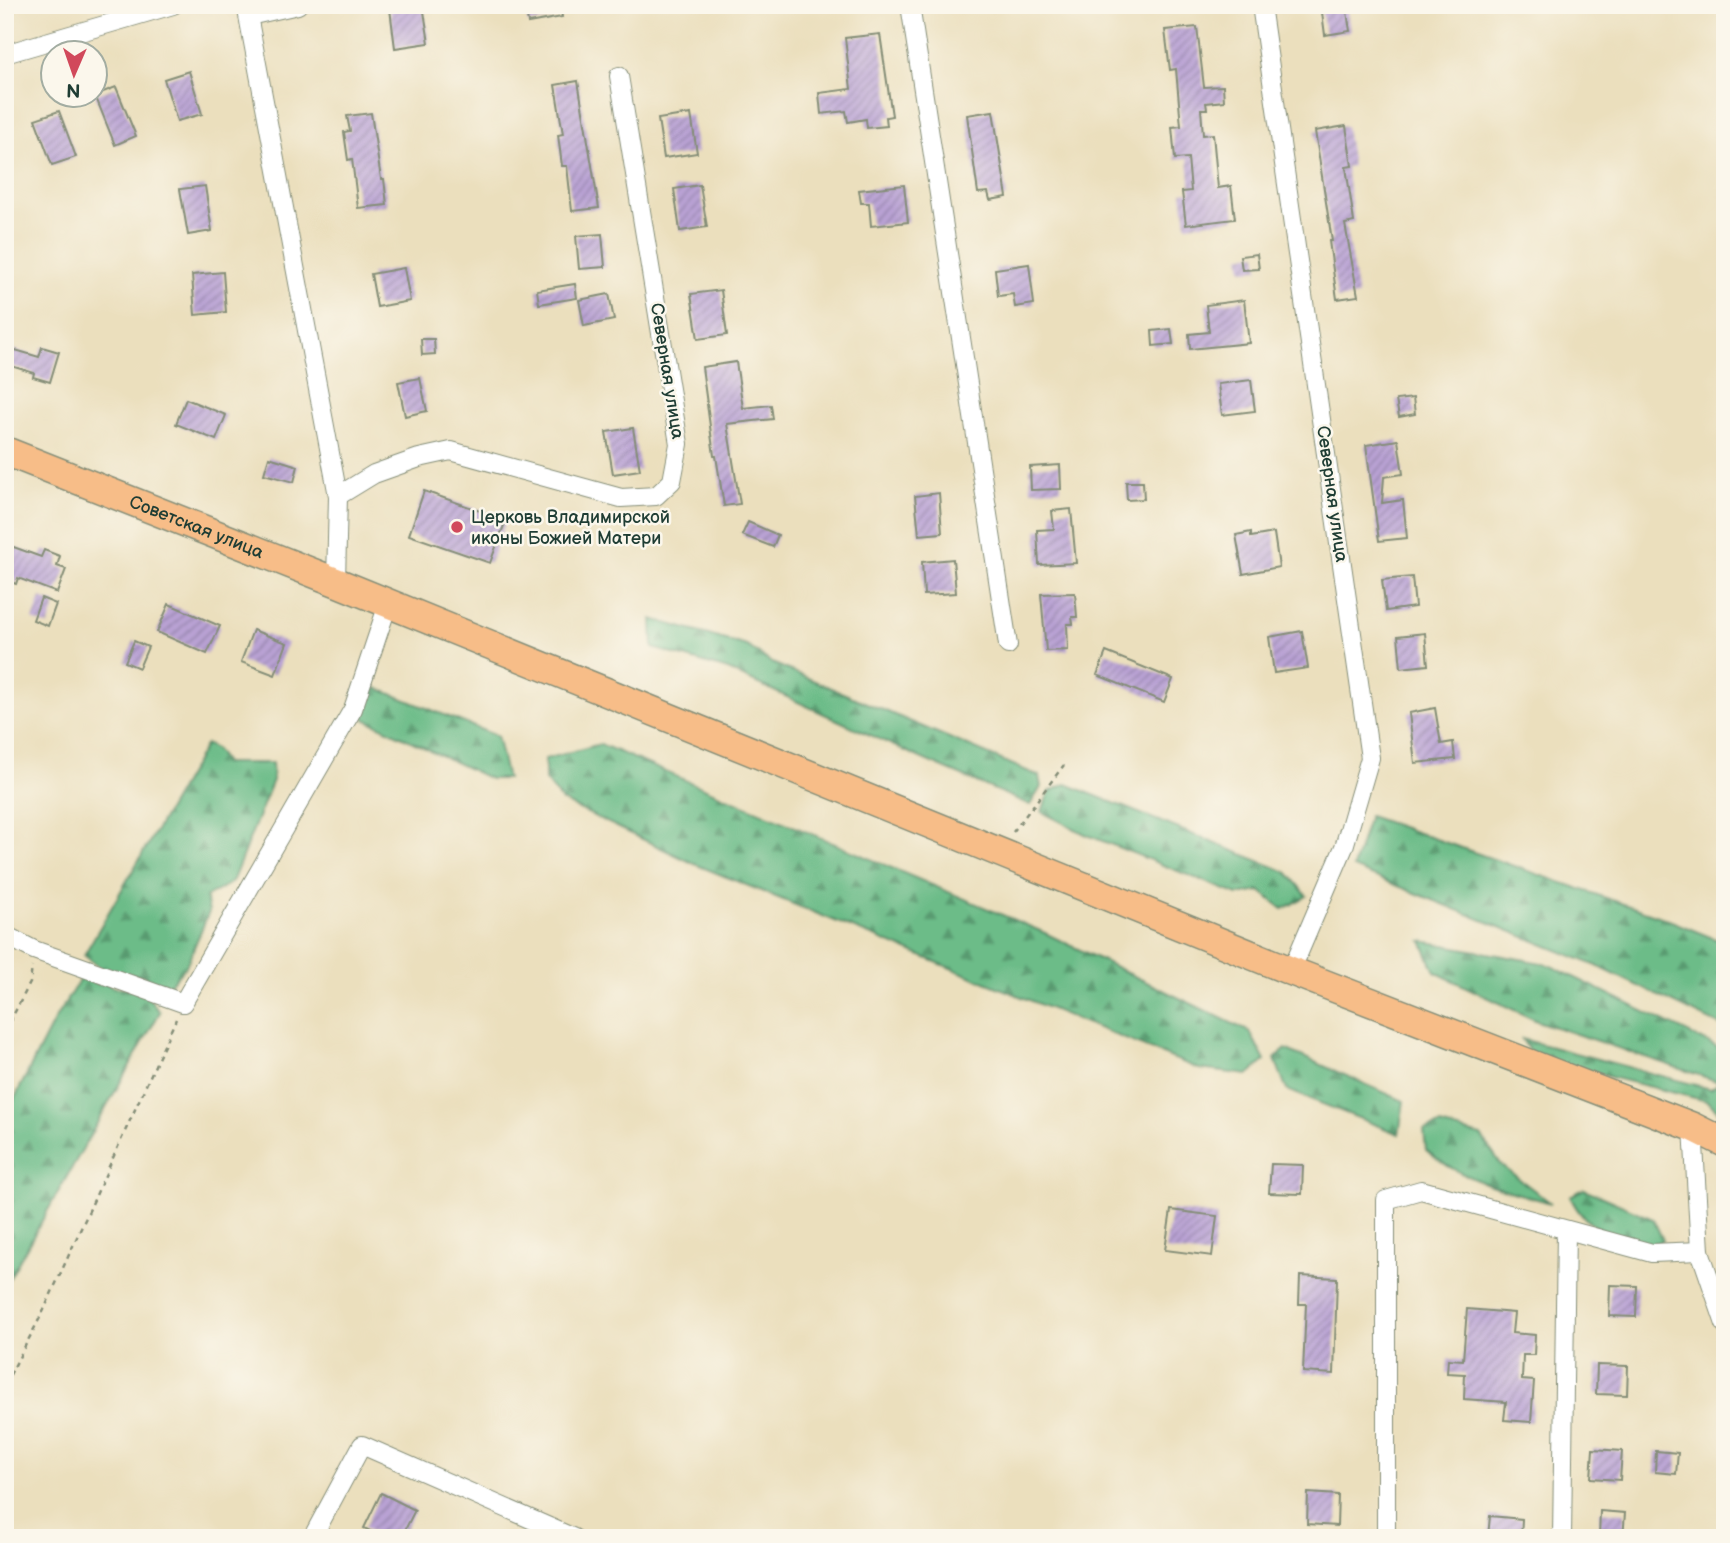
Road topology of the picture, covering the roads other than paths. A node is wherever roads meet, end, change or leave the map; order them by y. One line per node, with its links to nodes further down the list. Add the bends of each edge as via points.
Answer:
1 (173, 5): 6 (street)
2 (298, 5): 5 (street)
3 (910, 5): 12 (street)
4 (1261, 5): 14 (street, Северная улица, via 1370,758 1343,847)
5 (247, 10): 9 (street)
6 (5, 54)
7 (620, 76): 9 (street, Северная улица, via 679,443 672,481 656,496 621,498 451,451 374,474)
8 (5, 451): 10 (main road, Советская улица)
9 (338, 495): 10 (street)
10 (336, 582): 11 (main road, Советская улица)
11 (388, 604): 13 (street, via 353,709 183,1003 34,950); 14 (main road, Советская улица)
12 (1008, 645)
13 (5, 935)
14 (1291, 971): 15 (main road, Советская улица)
15 (1693, 1127): 16 (main road, Советская улица); 18 (street)
16 (1725, 1143)
17 (1566, 1230): 18 (street, via 1652,1253); 22 (street, via 1420,1189 1386,1200); 23 (street)
18 (1700, 1251): 19 (street)
19 (1725, 1324)
20 (312, 1538): 21 (street, via 362,1445)
21 (574, 1538)
22 (1386, 1538)
23 (1562, 1538)

